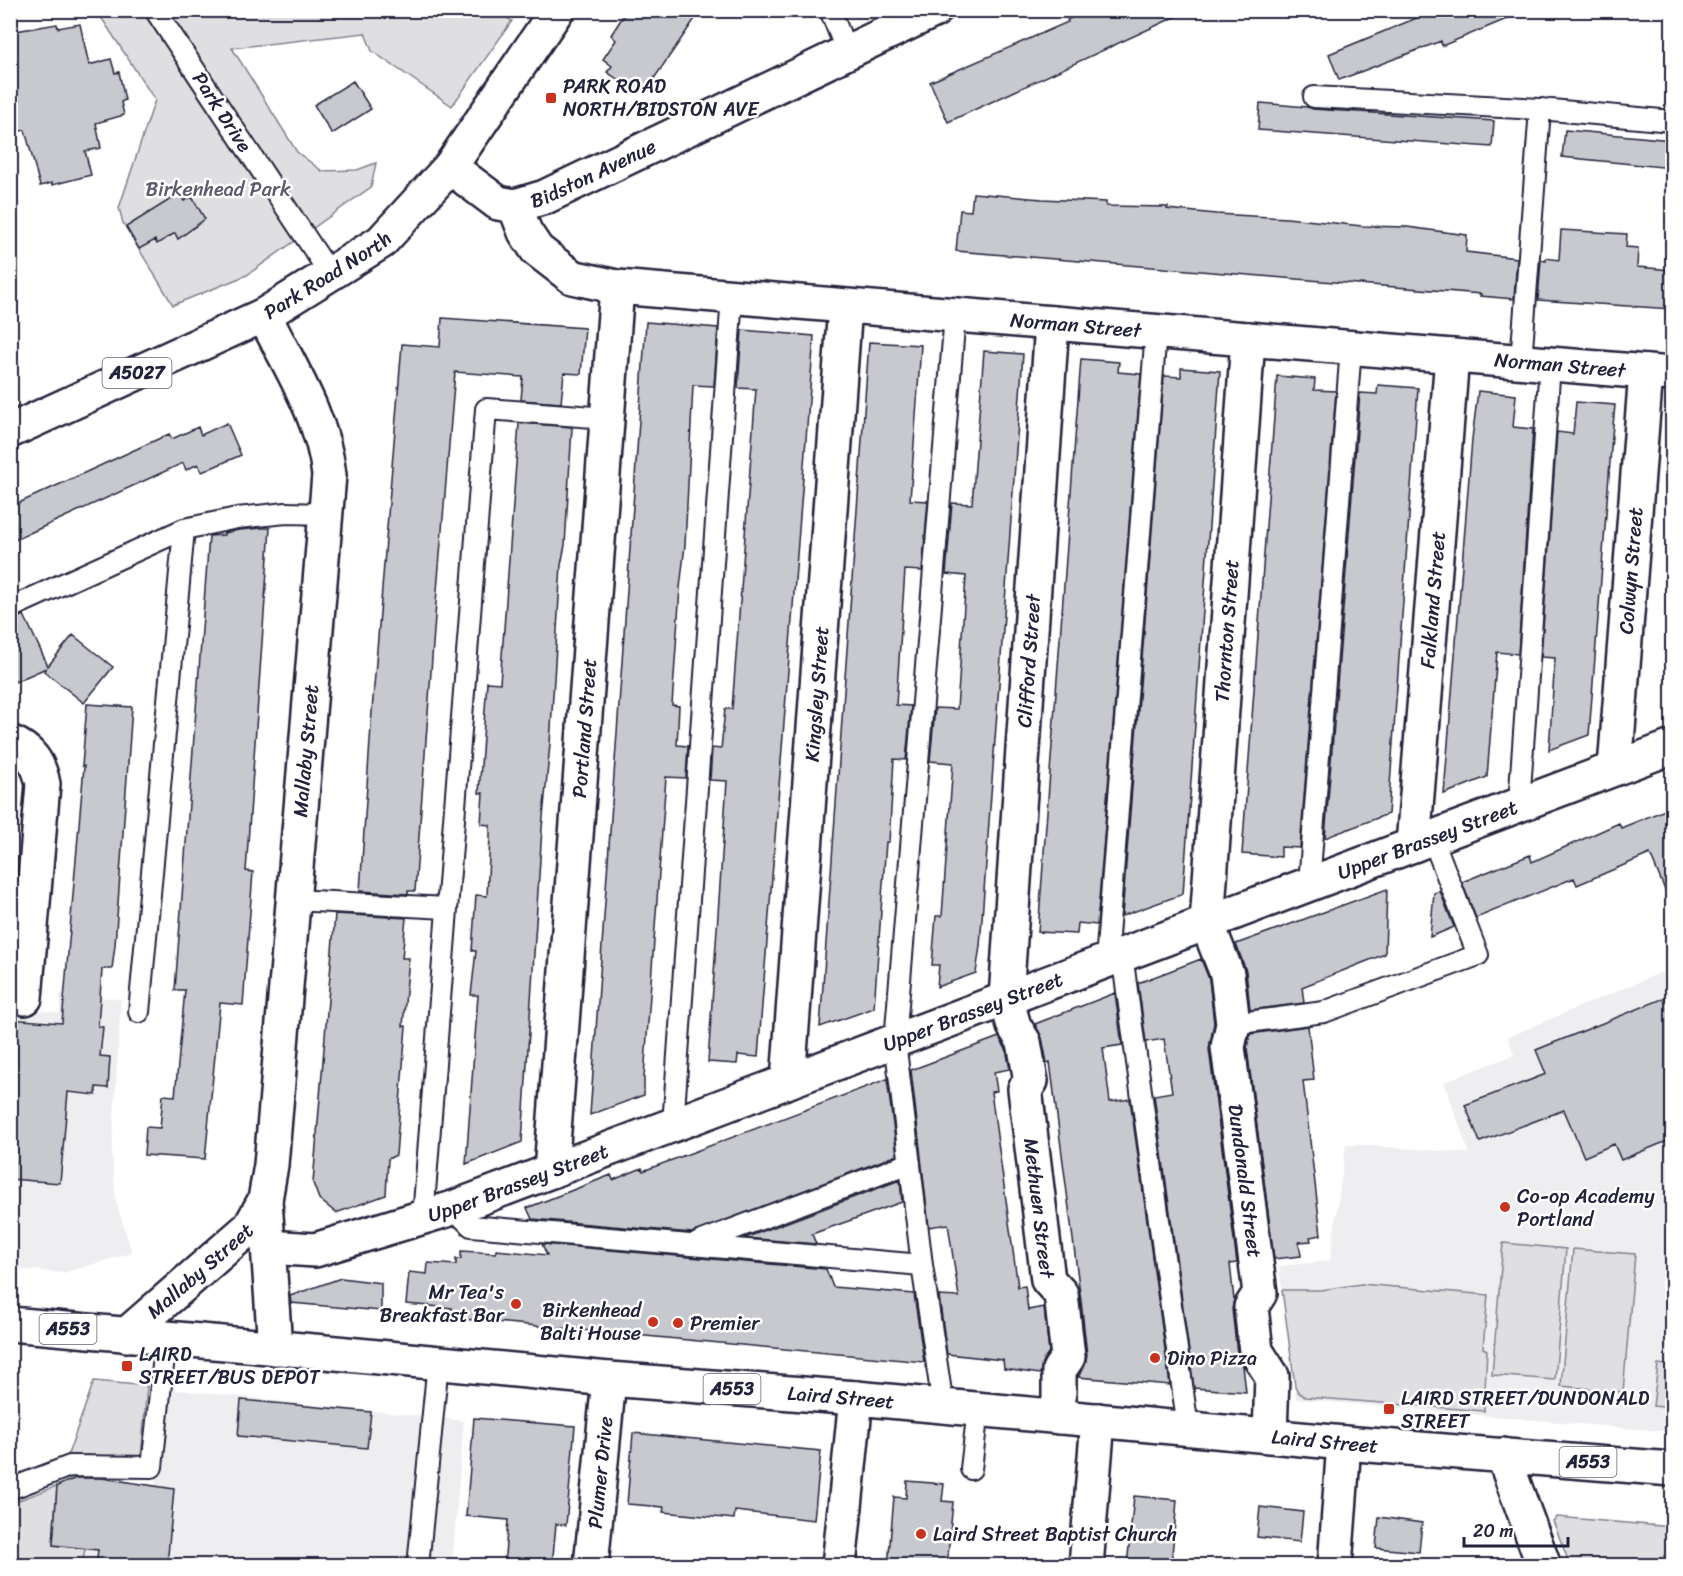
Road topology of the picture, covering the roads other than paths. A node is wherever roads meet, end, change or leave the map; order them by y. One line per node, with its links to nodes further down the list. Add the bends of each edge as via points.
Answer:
1 (155, 10): 11 (lane, Park Drive)
2 (557, 10): 9 (street, Park Road North / A5027)
3 (830, 10): 5 (lane)
4 (935, 10): 5 (street, Bidston Avenue)
5 (847, 52): 10 (street, Bidston Avenue, via 545,197)
6 (1314, 97): 7 (lane)
7 (1539, 109): 8 (lane); 22 (lane)
8 (1672, 121)
9 (450, 167): 10 (street, Bidston Avenue, via 498,203); 11 (street, Park Road North / A5027, via 381,242)
10 (514, 206): 12 (street, Norman Street, via 537,250 572,277)
11 (330, 274): 15 (street, Park Road North / A5027)
12 (617, 287): 13 (street, Norman Street); 24 (street, Portland Street)
13 (732, 296): 14 (street, Norman Street); 45 (lane)
14 (845, 306): 16 (street, Norman Street); 44 (street, Kingsley Street)
15 (264, 315): 25 (street, Park Road North / A5027); 26 (street, Mallaby Street, via 320,427 327,450)
16 (955, 315): 17 (street, Norman Street); 43 (lane)
17 (1052, 323): 18 (street, Norman Street); 40 (street, Clifford Street)
18 (1156, 331): 19 (street, Norman Street); 38 (lane)
19 (1248, 339): 20 (street, Norman Street); 37 (street, Thornton Street)
20 (1351, 348): 21 (street, Norman Street); 34 (lane)
21 (1452, 356): 22 (street, Norman Street); 33 (street, Falkland Street)
22 (1535, 363): 23 (street, Norman Street); 32 (lane)
23 (1659, 373): 31 (street, Colwyn Street)
24 (607, 418): 36 (lane, via 486,409); 47 (street, Portland Street)
25 (10, 430)
26 (327, 514): 27 (lane, via 237,518); 35 (street, Mallaby Street)
27 (184, 530): 28 (lane); 41 (lane)
28 (10, 608)
29 (10, 742): 39 (street, via 33,757 43,784)
30 (1672, 747): 31 (street, Upper Brassey Street)
31 (1615, 768): 32 (street, Upper Brassey Street)
32 (1519, 804): 33 (street, Upper Brassey Street)
33 (1422, 841): 34 (street, Upper Brassey Street); 42 (lane, via 1478,955 1324,1012)
34 (1309, 884): 37 (street, Upper Brassey Street)
35 (293, 900): 36 (lane); 48 (street, Mallaby Street)
36 (447, 908): 50 (lane)
37 (1207, 923): 38 (street, Upper Brassey Street); 42 (street, Dundonald Street, via 1227,975)
38 (1114, 958): 40 (street, Upper Brassey Street); 65 (lane)
39 (25, 998)
40 (1006, 998): 43 (street, Upper Brassey Street); 63 (street, Methuen Street, via 1014,1026 1024,1042 1031,1081 1024,1089 1048,1280 1061,1294 1068,1357 1059,1370)
41 (139, 1012)
42 (1233, 1024): 66 (street, Dundonald Street, via 1228,1047 1260,1293 1251,1307 1256,1351 1272,1376)
43 (895, 1041): 44 (street, Upper Brassey Street); 46 (lane)
44 (788, 1081): 45 (street, Upper Brassey Street)
45 (673, 1125): 47 (street, Upper Brassey Street)
46 (910, 1163): 51 (lane); 53 (lane)
47 (551, 1171): 49 (street, Upper Brassey Street)
48 (265, 1200): 52 (street, Mallaby Street); 55 (street, Mallaby Street, via 250,1227)
49 (453, 1208): 50 (street, Upper Brassey Street); 51 (lane, via 471,1226)
50 (423, 1218): 52 (street, Upper Brassey Street, via 315,1250)
51 (693, 1245): 53 (lane)
52 (268, 1247): 57 (street, Mallaby Street)
53 (922, 1265): 61 (lane)
54 (10, 1324): 55 (street, Laird Street / A553)
55 (126, 1335): 56 (street, Laird Street / A553)
56 (166, 1338): 57 (street, Laird Street / A553); 71 (lane, via 152,1467 70,1466)
57 (274, 1348): 58 (street, Laird Street / A553)
58 (438, 1362): 59 (street, Laird Street / A553); 72 (lane)
59 (609, 1379): 60 (street, Laird Street / A553); 73 (street, Plumer Drive)
60 (856, 1398): 61 (street, Laird Street / A553); 74 (street)
61 (943, 1406): 62 (street, Laird Street / A553)
62 (978, 1409): 63 (street, Laird Street / A553); 69 (lane)
63 (1059, 1417): 64 (street, Laird Street / A553)
64 (1098, 1420): 65 (street, Laird Street / A553); 75 (street)
65 (1188, 1428): 66 (street, Laird Street / A553)
66 (1270, 1436): 67 (street, Laird Street / A553)
67 (1344, 1443): 68 (street, Laird Street / A553); 76 (street)
68 (1503, 1455): 70 (street, Laird Street / A553); 77 (street)
69 (971, 1468)
70 (1672, 1469)
71 (10, 1489)
72 (418, 1566)
73 (591, 1566)
74 (839, 1566)
75 (1086, 1566)
76 (1335, 1566)
77 (1545, 1566)

